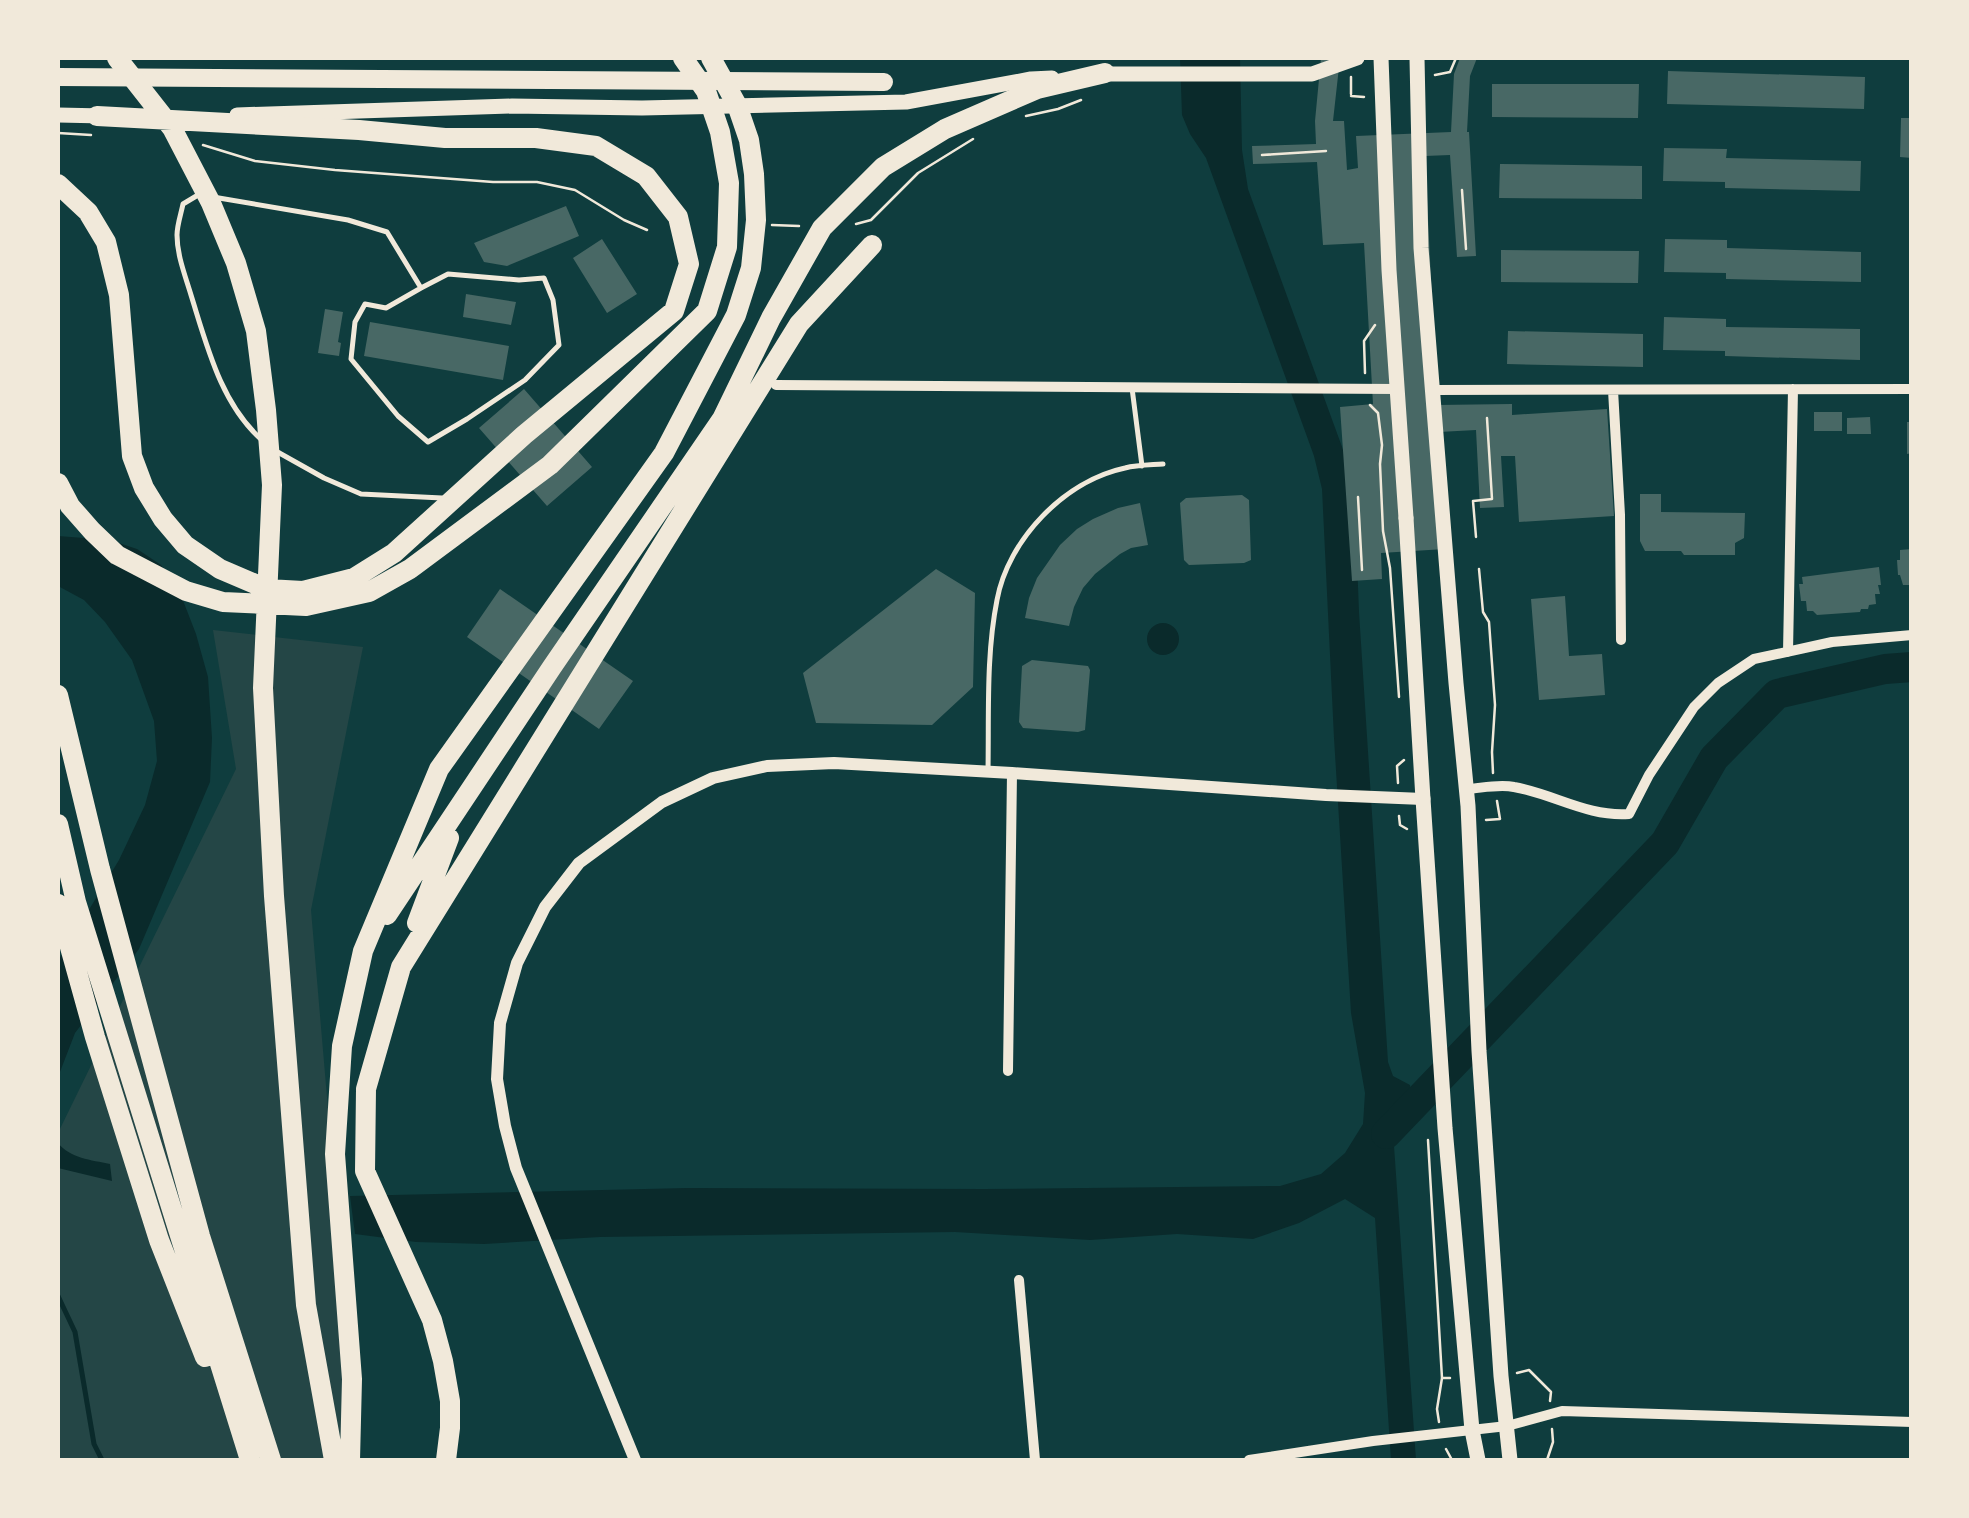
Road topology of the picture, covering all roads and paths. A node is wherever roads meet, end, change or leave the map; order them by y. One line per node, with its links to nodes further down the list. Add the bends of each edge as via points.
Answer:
1 (117, 58): 74 (highway, via 172,128 211,203 256,331 272,485 263,688 274,896 306,1305)
2 (683, 58): 38 (highway, via 706,91 730,183 727,247 707,311 550,465 410,570 368,592 306,606 223,602 116,555 70,506)
3 (711, 58): 63 (highway, via 738,105 754,174 751,268 736,314 664,453 439,769)
4 (1358, 58): 7 (main road, via 1312,74)
5 (1381, 58): 30 (main road)
6 (1417, 58): 33 (main road)
7 (1105, 73): 13 (main road, via 906,102 512,106); 56 (highway, via 1037,89 946,129 883,167 822,228 722,419)
8 (58, 77): 9 (highway)
9 (884, 82)
10 (1058, 109): 12 (path)
11 (58, 115): 13 (main road)
12 (1014, 120)
13 (96, 126): 15 (path); 40 (highway, via 536,138 596,146 646,176 678,217 688,264 674,311)
14 (984, 132): 21 (path, via 918,173 870,220)
15 (58, 133)
16 (190, 140): 22 (path, via 255,161 537,182 574,190)
17 (1326, 152): 18 (path)
18 (1262, 154)
19 (58, 184): 40 (highway, via 88,212 106,242 119,295 132,456 162,519 185,546 267,589 303,590 354,578 394,553)
20 (1462, 190): 24 (path)
21 (854, 224)
22 (647, 230)
23 (872, 245): 64 (highway, via 799,324)
24 (1466, 249)
25 (421, 288): 25 (lane, via 386,308 365,304 355,322 351,359 428,442 524,380 559,345 544,278 448,274); 40 (lane, via 387,232 198,195 182,204 180,260 220,378 250,428 276,452 362,494)
26 (1364, 341): 29 (path)
27 (776, 386): 28 (street)
28 (1132, 388): 29 (street); 37 (lane)
29 (1366, 389): 30 (street); 48 (path, via 1382,445)
30 (1398, 389): 55 (main road)
31 (1793, 389): 32 (street); 34 (street); 46 (street)
32 (1912, 389)
33 (1432, 390): 34 (street); 54 (main road)
34 (1613, 390): 45 (street)
35 (1487, 418): 41 (path, via 1492,499 1473,501)
36 (1163, 464): 37 (lane)
37 (1142, 466): 51 (lane, via 1094,478 1061,499 1016,550 996,601)
38 (58, 483)
39 (1358, 497): 43 (path)
40 (453, 499)
41 (1476, 536)
42 (1480, 569): 53 (path, via 1495,705)
43 (1362, 570)
44 (1912, 635): 46 (street)
45 (1621, 640)
46 (1788, 652): 54 (street, via 1754,659 1694,706 1629,814 1583,810 1509,786)
47 (58, 696): 73 (highway, via 200,1236)
48 (1400, 704)
49 (1404, 762): 50 (path)
50 (1397, 766)
51 (988, 772): 52 (street); 77 (street, via 834,763 768,766 713,778 662,802 579,863 545,907 517,963 500,1022 505,1126)
52 (1012, 773): 55 (street); 65 (street)
53 (1494, 780)
54 (1467, 789): 58 (main road)
55 (1424, 799): 60 (main road)
56 (461, 806): 63 (highway); 64 (highway)
57 (1500, 819): 58 (path)
58 (1469, 822): 70 (main road, via 1478,1051)
59 (58, 824): 62 (highway)
60 (1425, 824): 61 (path); 71 (main road)
61 (1400, 825)
62 (63, 910): 72 (highway, via 113,1022); 72 (highway, via 159,1240)
63 (363, 951): 75 (highway, via 342,1046 335,1154 352,1379)
64 (401, 968): 76 (highway, via 366,1089 365,1171 432,1320 450,1401)
65 (1008, 1071)
66 (1427, 1126): 68 (path)
67 (1019, 1280): 78 (street)
68 (1442, 1378)
69 (1912, 1422): 70 (street, via 1562,1411)
70 (1508, 1426): 71 (street); 81 (main road)
71 (1472, 1430): 79 (street); 80 (main road)
72 (248, 1460)
73 (271, 1460)
74 (334, 1460)
75 (350, 1460)
76 (446, 1460)
77 (635, 1460)
78 (1035, 1460)
79 (1249, 1460)
80 (1478, 1460)
81 (1510, 1460)

